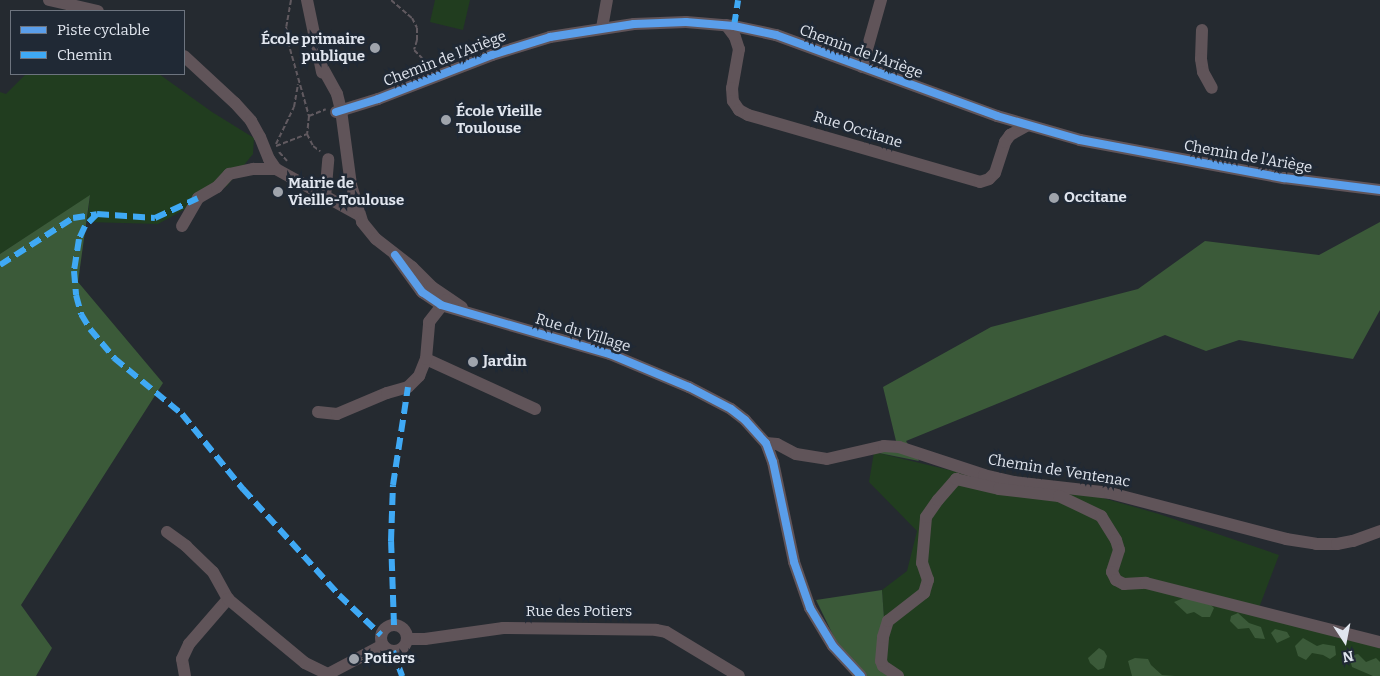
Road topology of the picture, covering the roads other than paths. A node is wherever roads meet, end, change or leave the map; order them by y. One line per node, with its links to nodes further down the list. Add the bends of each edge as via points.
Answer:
1 (49, 0): 5 (street)
2 (306, 0): 14 (street, Rue du Village, via 321,65 337,94)
3 (607, 0): 7 (street)
4 (881, 0): 12 (street)
5 (94, 10)
6 (726, 25): 7 (street, Chemin de l'Ariège, via 651,22); 8 (street, Chemin de l'Ariège); 10 (street, via 735,37)
7 (602, 28): 14 (street, Chemin de l'Ariège, via 524,44 378,100)
8 (756, 30): 10 (street); 12 (street, Chemin de l'Ariège)
9 (1202, 30): 13 (street, via 1203,72)
10 (738, 49): 17 (street, Rue Occitane, via 733,102 748,115 980,182 996,173)
11 (185, 57): 19 (street, via 236,102 251,121)
12 (862, 67): 15 (street, Chemin de l'Ariège)
13 (1212, 88)
14 (334, 111): 22 (street, Rue du Village, via 346,148)
15 (997, 116): 16 (street, Chemin de l'Ariège); 17 (street)
16 (1026, 126): 17 (street, via 1010,135); 20 (street, Chemin de l'Ariège, via 1210,165)
17 (1005, 142)
18 (324, 155): 21 (street)
19 (276, 169): 21 (street); 23 (street, via 253,168 229,174 198,198)
20 (1380, 190)
21 (325, 197): 22 (street)
22 (359, 215): 24 (street, Rue du Village, via 367,229 394,254 422,292)
23 (182, 226)
24 (444, 302): 25 (street, via 427,329); 28 (street, Rue du Village, via 480,316 610,354 689,387 731,409)
25 (426, 359): 26 (street); 27 (street, via 419,376 408,388 387,393 337,414)
26 (534, 409)
27 (318, 412)
28 (766, 443): 29 (street, Chemin de Ventenac, via 777,444 796,454 827,459 884,446 899,447 984,476 1110,494 1316,544 1353,541); 38 (street, via 794,562 810,608 832,646)
29 (1380, 531)
30 (167, 532): 31 (street, via 213,572)
31 (228, 600): 35 (street, via 305,663); 36 (street, via 189,644 182,659)
32 (407, 639): 34 (street, Rue des Potiers, via 398,650 389,650); 34 (street, via 404,629 394,624 381,635); 37 (street, Rue des Potiers, via 503,628 656,630 666,632)
33 (1380, 642): 39 (street, via 1146,583 1124,584 1116,580 1112,572 1119,550 1101,516 1059,496 956,480 926,517 922,563 928,580 924,593 888,621 883,637 881,661)
34 (383, 644): 35 (street)
35 (328, 675)
36 (185, 676)
37 (739, 676)
38 (861, 676)
39 (898, 676)

